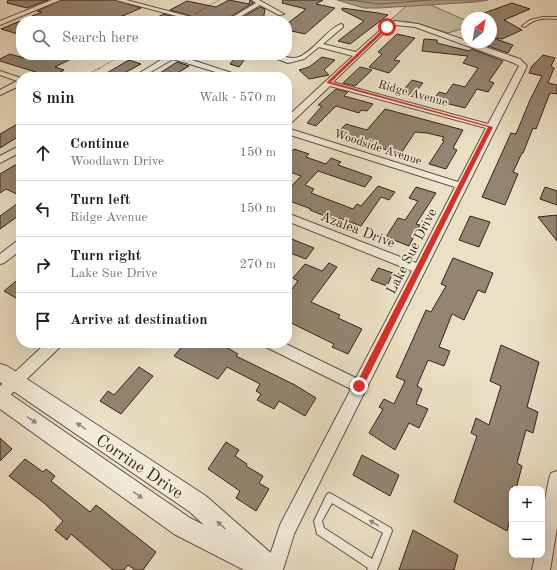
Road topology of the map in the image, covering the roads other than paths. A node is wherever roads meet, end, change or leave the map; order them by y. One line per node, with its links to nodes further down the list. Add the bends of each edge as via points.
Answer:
1 (57, 0): 6 (street)
2 (119, 0): 7 (street)
3 (257, 1): 4 (street); 8 (street)
4 (281, 14)
5 (8, 15): 9 (street)
6 (20, 16)
7 (184, 16)
8 (236, 16)
9 (15, 18): 11 (street)
10 (557, 18): 13 (lane, via 542,17 529,21)
11 (0, 23)
12 (341, 26): 14 (street)
13 (524, 26)
14 (319, 45): 15 (street); 18 (street, via 302,58)
15 (358, 55): 23 (street); 27 (street, Lake Sue Drive, via 391,24 401,23 522,63 523,66)
16 (165, 60): 19 (street)
17 (188, 60): 20 (street)
18 (292, 60)
19 (145, 72)
20 (225, 72)
21 (0, 73): 22 (street)
22 (16, 79)
23 (328, 82): 26 (street); 27 (street, Ridge Avenue)
24 (16, 84): 25 (street)
25 (0, 93)
26 (292, 117)
27 (491, 127): 31 (street, Lake Sue Drive)
28 (292, 133): 31 (street, Woodside Avenue)
29 (16, 151): 30 (street)
30 (0, 160)
31 (461, 186): 35 (street, Lake Sue Drive)
32 (292, 219): 35 (street, Azalea Drive)
33 (16, 248): 34 (street)
34 (0, 260)
35 (419, 269): 38 (street, Lake Sue Drive)
36 (49, 348): 39 (street)
37 (281, 348): 38 (street)
38 (359, 386): 42 (street, Lake Sue Drive, via 286,531)
39 (4, 387): 42 (street, Corrine Drive, via 182,526)
40 (557, 478): 43 (street)
41 (373, 568): 41 (lane, one-way to 41, via 388,531 330,497 318,521 320,532)
42 (272, 570)
43 (541, 570)

